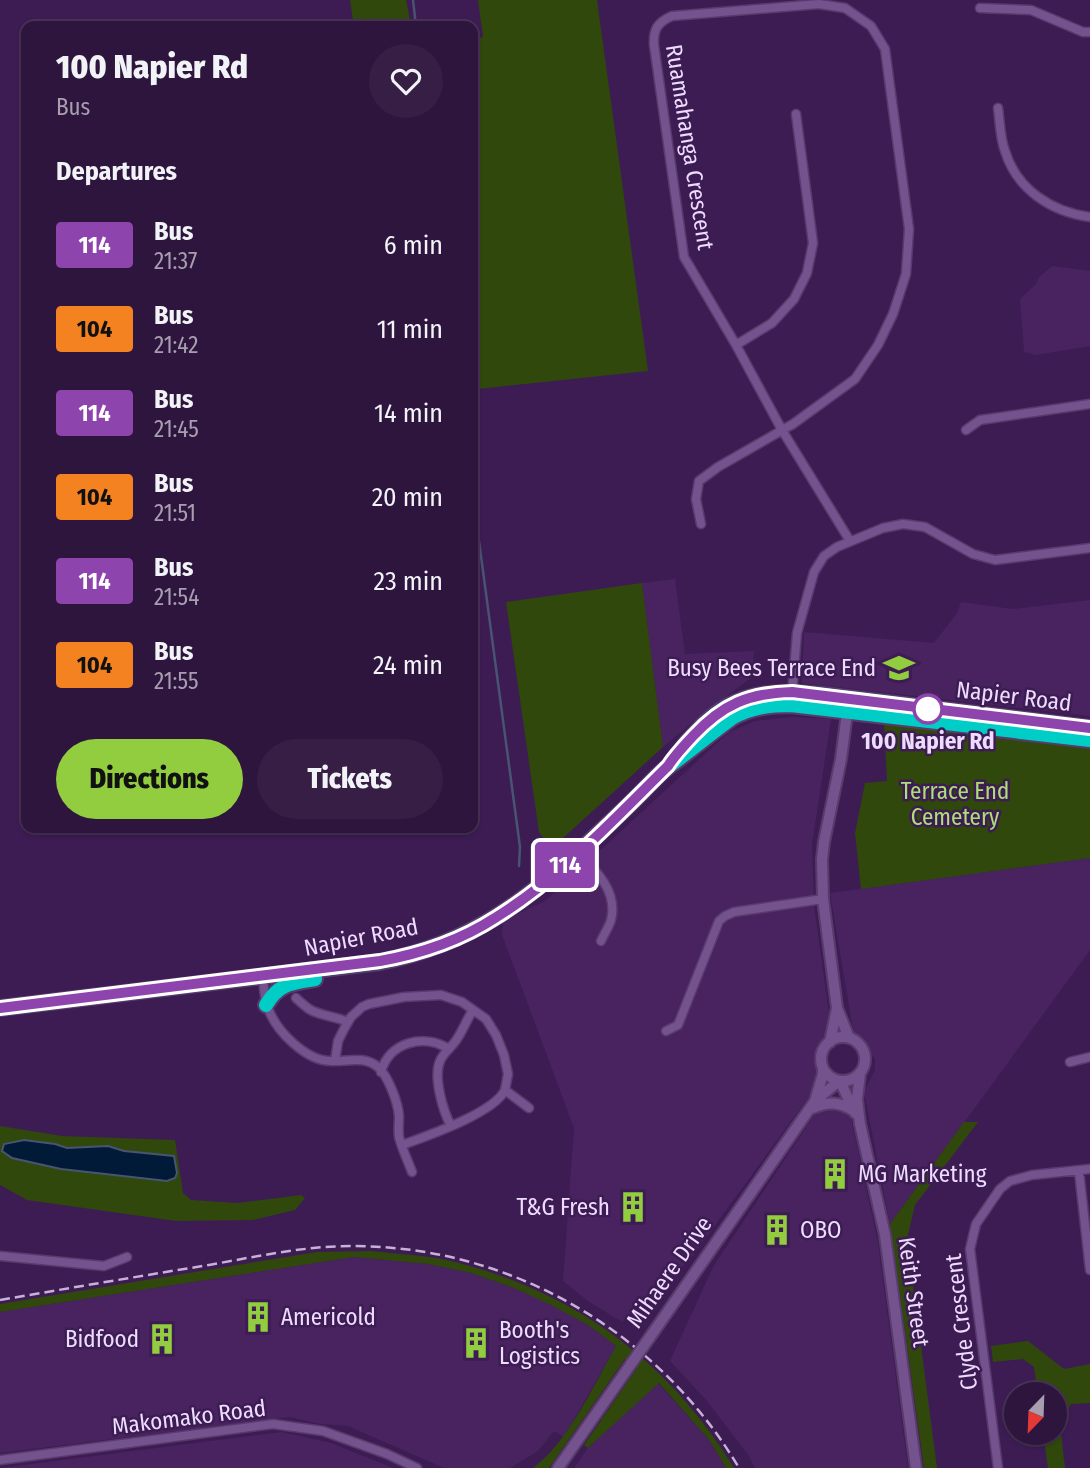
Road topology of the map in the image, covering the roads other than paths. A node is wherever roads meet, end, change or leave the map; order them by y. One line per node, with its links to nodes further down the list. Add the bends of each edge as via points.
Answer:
1 (980, 8): 2 (street, via 1031,10)
2 (1090, 32)
3 (998, 108): 5 (street, via 1004,150 1018,177 1052,207)
4 (796, 114): 6 (street, via 813,243 807,273 794,299 772,323)
5 (1090, 217)
6 (736, 345): 8 (street, Ruamahanga Crescent); 8 (street, Ruamahanga Crescent, via 684,257 654,31 672,16 819,4 845,8 871,26 885,49 909,229 906,274 878,345 855,379)
7 (1090, 404): 9 (street, via 980,420)
8 (782, 430): 10 (street, via 699,481 696,499); 11 (street, Ruamahanga Crescent)
9 (966, 430)
10 (701, 524)
11 (850, 541): 12 (street, via 892,526 913,524 995,560); 13 (street, via 824,556 814,572 797,633)
12 (1090, 548)
13 (792, 699): 14 (highway, Napier Road); 18 (highway, Napier Road, via 742,713 716,730 668,766)
14 (848, 705): 15 (highway, Napier Road); 19 (main road, via 824,842)
15 (1017, 725): 16 (highway, Napier Road); 17 (highway, Napier Road)
16 (1090, 728)
17 (1090, 740)
18 (578, 853): 20 (street, via 610,891 611,921); 21 (highway, Napier Road, via 541,887 493,920 440,945)
19 (823, 900): 26 (main road); 29 (street, via 725,916 678,1025)
20 (601, 941)
21 (380, 961): 22 (highway, Napier Road); 24 (highway, via 353,973 280,987)
22 (262, 977): 24 (street); 25 (highway, Napier Road)
23 (296, 998): 28 (street, via 314,1012)
24 (266, 1005): 34 (street, via 280,1030 295,1044 318,1059)
25 (0, 1008)
26 (837, 1008): 30 (main road); 31 (main road)
27 (473, 1010): 28 (street, via 441,995 404,997 369,1004); 32 (street); 40 (street, via 496,1035 508,1074)
28 (348, 1023): 34 (street)
29 (666, 1031)
30 (849, 1038): 31 (main road); 38 (main road, via 865,1055)
31 (830, 1042): 36 (main road, via 821,1057)
32 (449, 1049): 37 (street, via 428,1041 411,1042 393,1052); 46 (street, via 439,1061 438,1072)
33 (1090, 1057): 35 (street)
34 (334, 1061): 37 (street, via 362,1059)
35 (1070, 1062)
36 (823, 1069): 39 (main road); 41 (main road, Mihaere Drive)
37 (381, 1072): 47 (street, via 397,1107)
38 (860, 1074): 39 (main road); 45 (main road, Keith Street)
39 (840, 1081): 41 (main road, Mihaere Drive); 44 (main road, Keith Street)
40 (505, 1090): 42 (street); 46 (street, via 496,1102)
41 (816, 1101): 43 (main road, Mihaere Drive)
42 (529, 1108)
43 (808, 1111): 44 (main road, via 831,1103); 56 (main road, Mihaere Drive, bridge)
44 (854, 1111): 45 (main road, Keith Street)
45 (860, 1124): 57 (main road, Keith Street, via 885,1235)
46 (451, 1126): 47 (street)
47 (402, 1145): 50 (street)
48 (1090, 1169): 49 (street, Clyde Crescent)
49 (1079, 1171): 53 (street); 58 (street, Clyde Crescent, via 1010,1181 982,1213 971,1240)
50 (412, 1172)
51 (0, 1256): 52 (street, via 104,1266)
52 (127, 1257)
53 (1090, 1270)
54 (0, 1460): 55 (street, Makomako Road, via 273,1424 323,1431)
55 (417, 1468)
56 (558, 1468)
57 (916, 1468)
58 (998, 1468)

